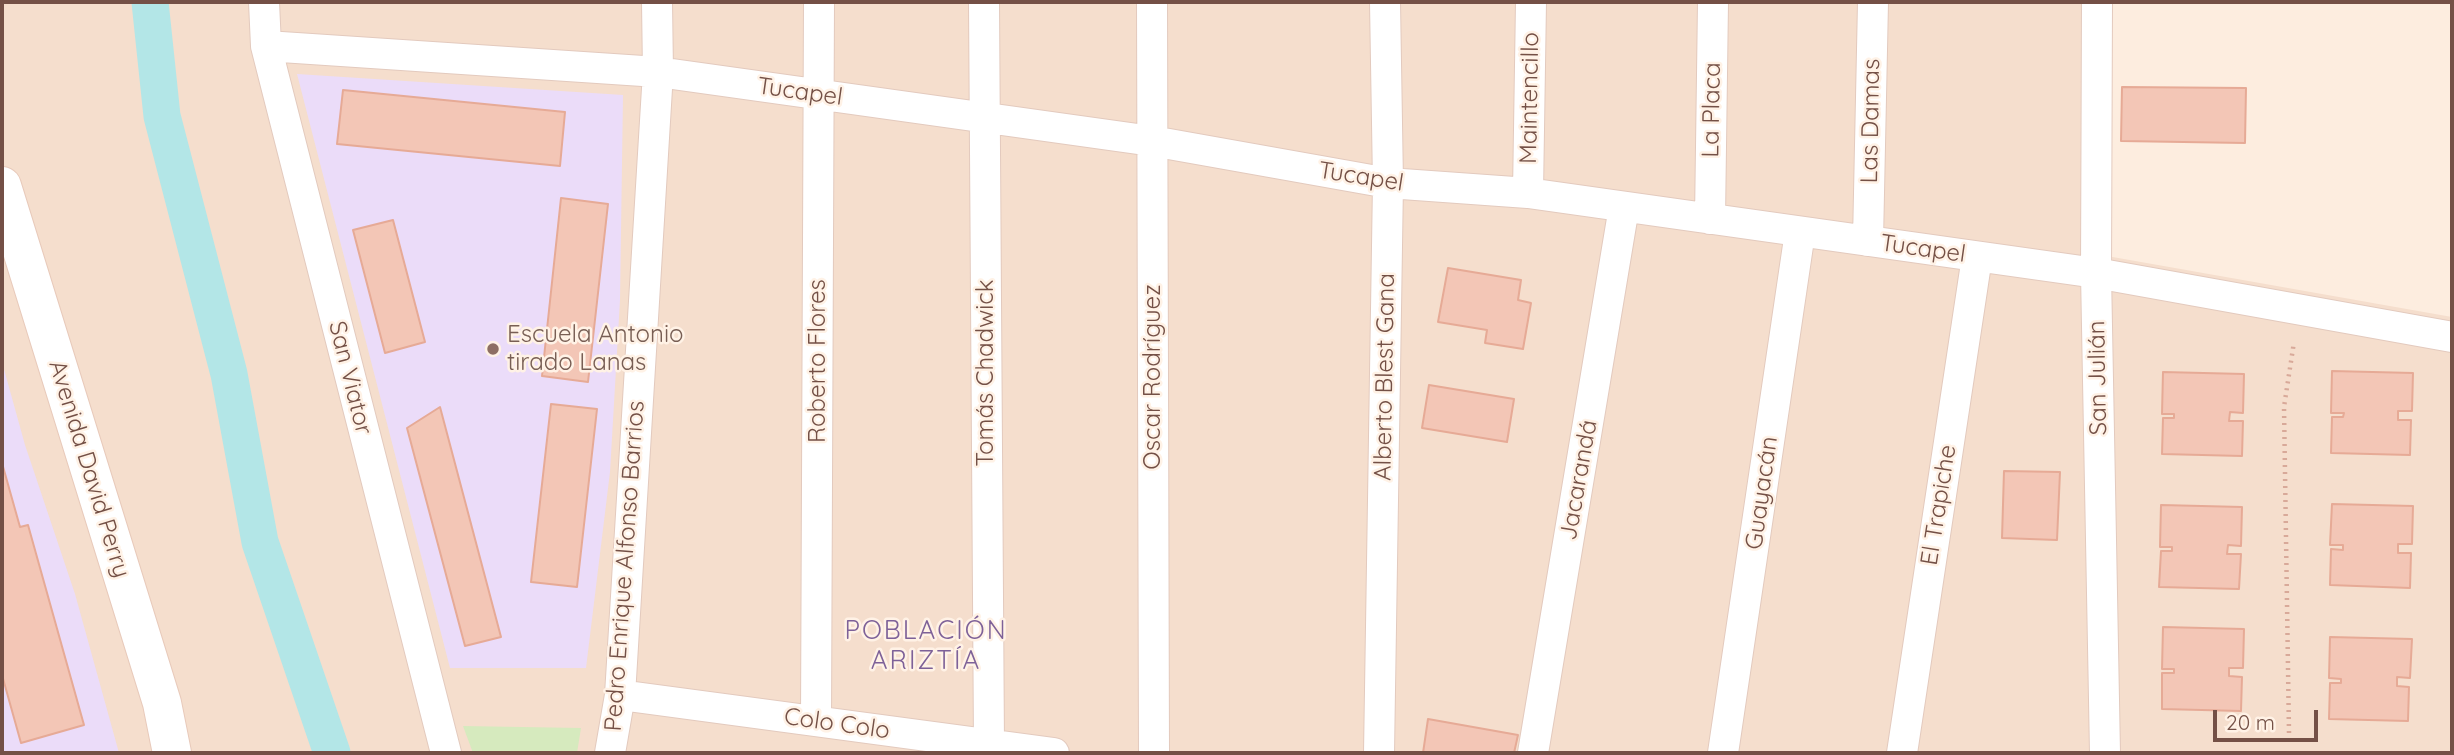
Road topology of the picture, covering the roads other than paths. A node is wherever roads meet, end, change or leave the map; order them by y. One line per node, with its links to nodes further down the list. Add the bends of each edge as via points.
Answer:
1 (264, 2): 11 (street, San Viator)
2 (657, 2): 12 (street, Pedro Enrique Alfonso Barrios)
3 (819, 2): 13 (street, Roberto Flores)
4 (984, 2): 14 (street, Tomás Chadwick)
5 (1152, 2): 15 (street, Oscar Rodríguez)
6 (1385, 2): 16 (street, Alberto Blest Gana)
7 (1531, 2): 18 (street, Maintencillo)
8 (1713, 2): 20 (street, La Placa)
9 (1873, 2): 22 (street, Las Damas)
10 (2096, 2): 24 (street, San Julián)
11 (265, 46): 12 (street, Tucapel); 30 (street, San Viator)
12 (659, 72): 13 (street, Tucapel); 26 (street, Pedro Enrique Alfonso Barrios)
13 (819, 94): 14 (street, Tucapel); 27 (street, Roberto Flores)
14 (984, 117): 15 (street, Tucapel); 28 (street, Tomás Chadwick)
15 (1152, 141): 16 (street, Tucapel); 33 (street, Oscar Rodríguez)
16 (1388, 183): 18 (street, Tucapel); 34 (street, Alberto Blest Gana)
17 (2, 186): 29 (main road, Avenida David Perry, via 162,703)
18 (1528, 193): 19 (street, Tucapel)
19 (1625, 207): 20 (street, Tucapel); 35 (street, Jacarandá)
20 (1710, 219): 21 (street, Tucapel)
21 (1800, 232): 22 (street, Tucapel); 36 (street, Guayacán)
22 (1868, 241): 23 (street, Tucapel)
23 (1977, 257): 24 (street, Tucapel); 37 (street, El Trapiche)
24 (2096, 273): 25 (street, Tucapel); 38 (street, San Julián)
25 (2452, 337)
26 (620, 695): 27 (street, Colo Colo); 31 (street, Pedro Enrique Alfonso Barrios)
27 (816, 721): 28 (street, Colo Colo)
28 (989, 744): 32 (street, Colo Colo)
29 (172, 753)
30 (446, 753)
31 (610, 753)
32 (1054, 753)
33 (1154, 753)
34 (1379, 753)
35 (1533, 753)
36 (1723, 753)
37 (1902, 753)
38 (2105, 753)

